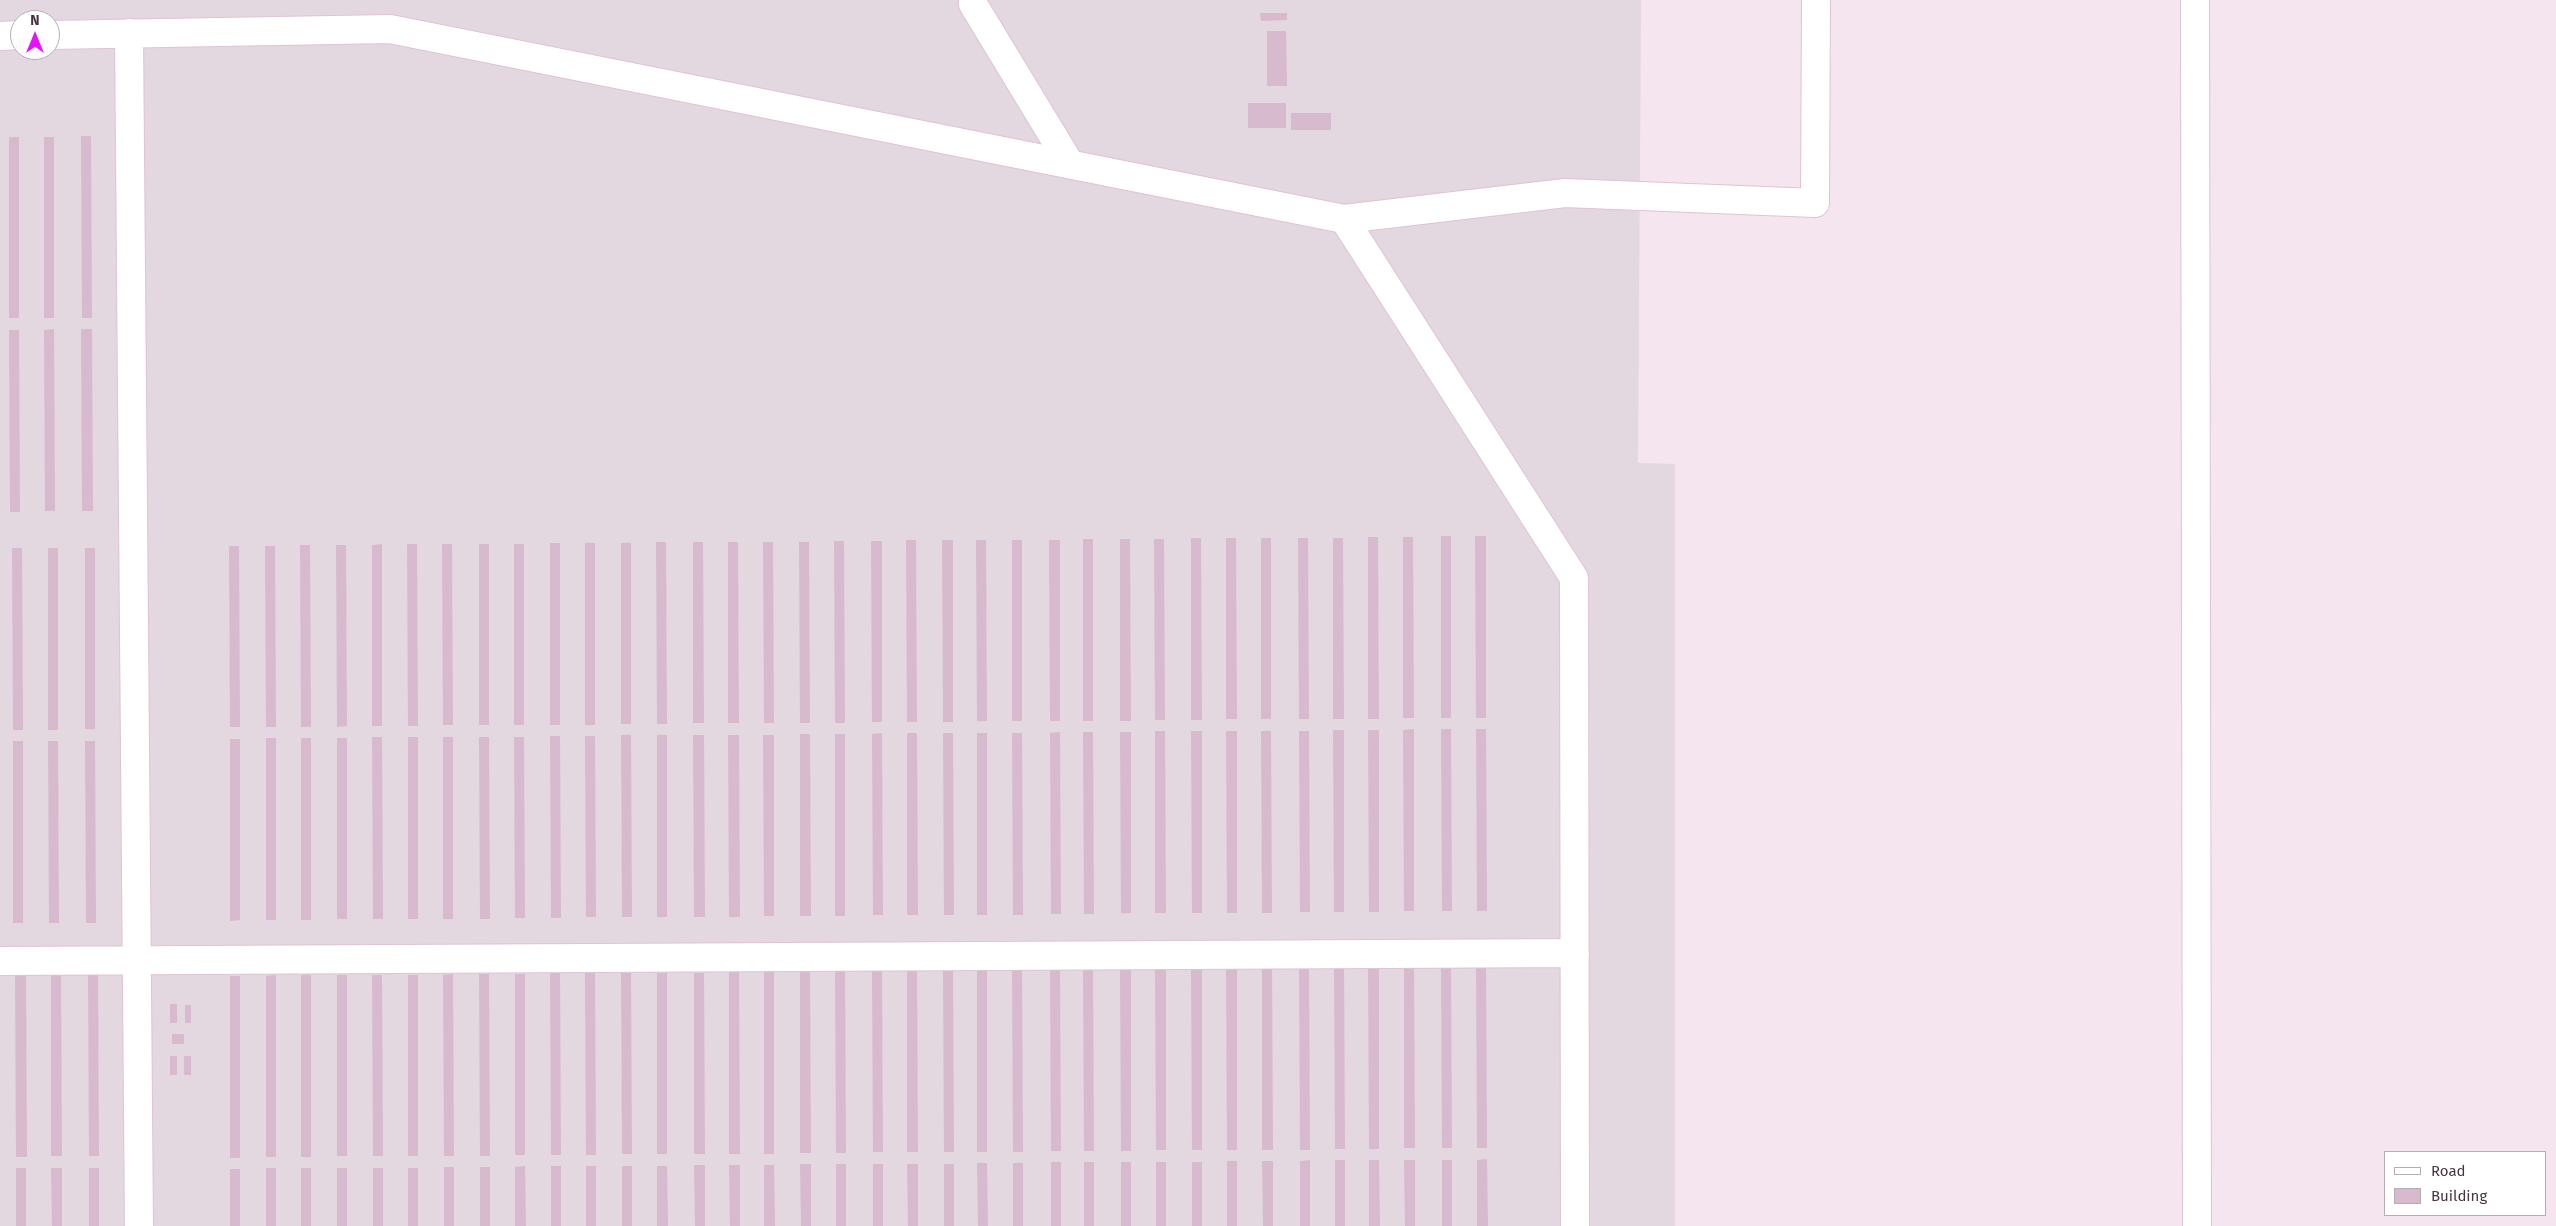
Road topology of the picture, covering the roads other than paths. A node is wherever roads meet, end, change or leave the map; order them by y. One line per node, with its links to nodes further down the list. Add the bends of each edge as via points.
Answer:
1 (973, 0): 6 (lane)
2 (1816, 0): 7 (lane, via 1815,203 1565,193)
3 (2195, 0): 13 (lane)
4 (129, 33): 5 (lane); 6 (lane, via 390,29); 10 (lane)
5 (60, 35)
6 (1070, 164): 7 (lane)
7 (1344, 218): 8 (lane, via 1574,578)
8 (1575, 952): 10 (lane); 12 (lane)
9 (0, 960): 10 (lane)
10 (137, 960): 11 (lane)
11 (139, 1226)
12 (1575, 1226)
13 (2197, 1226)

